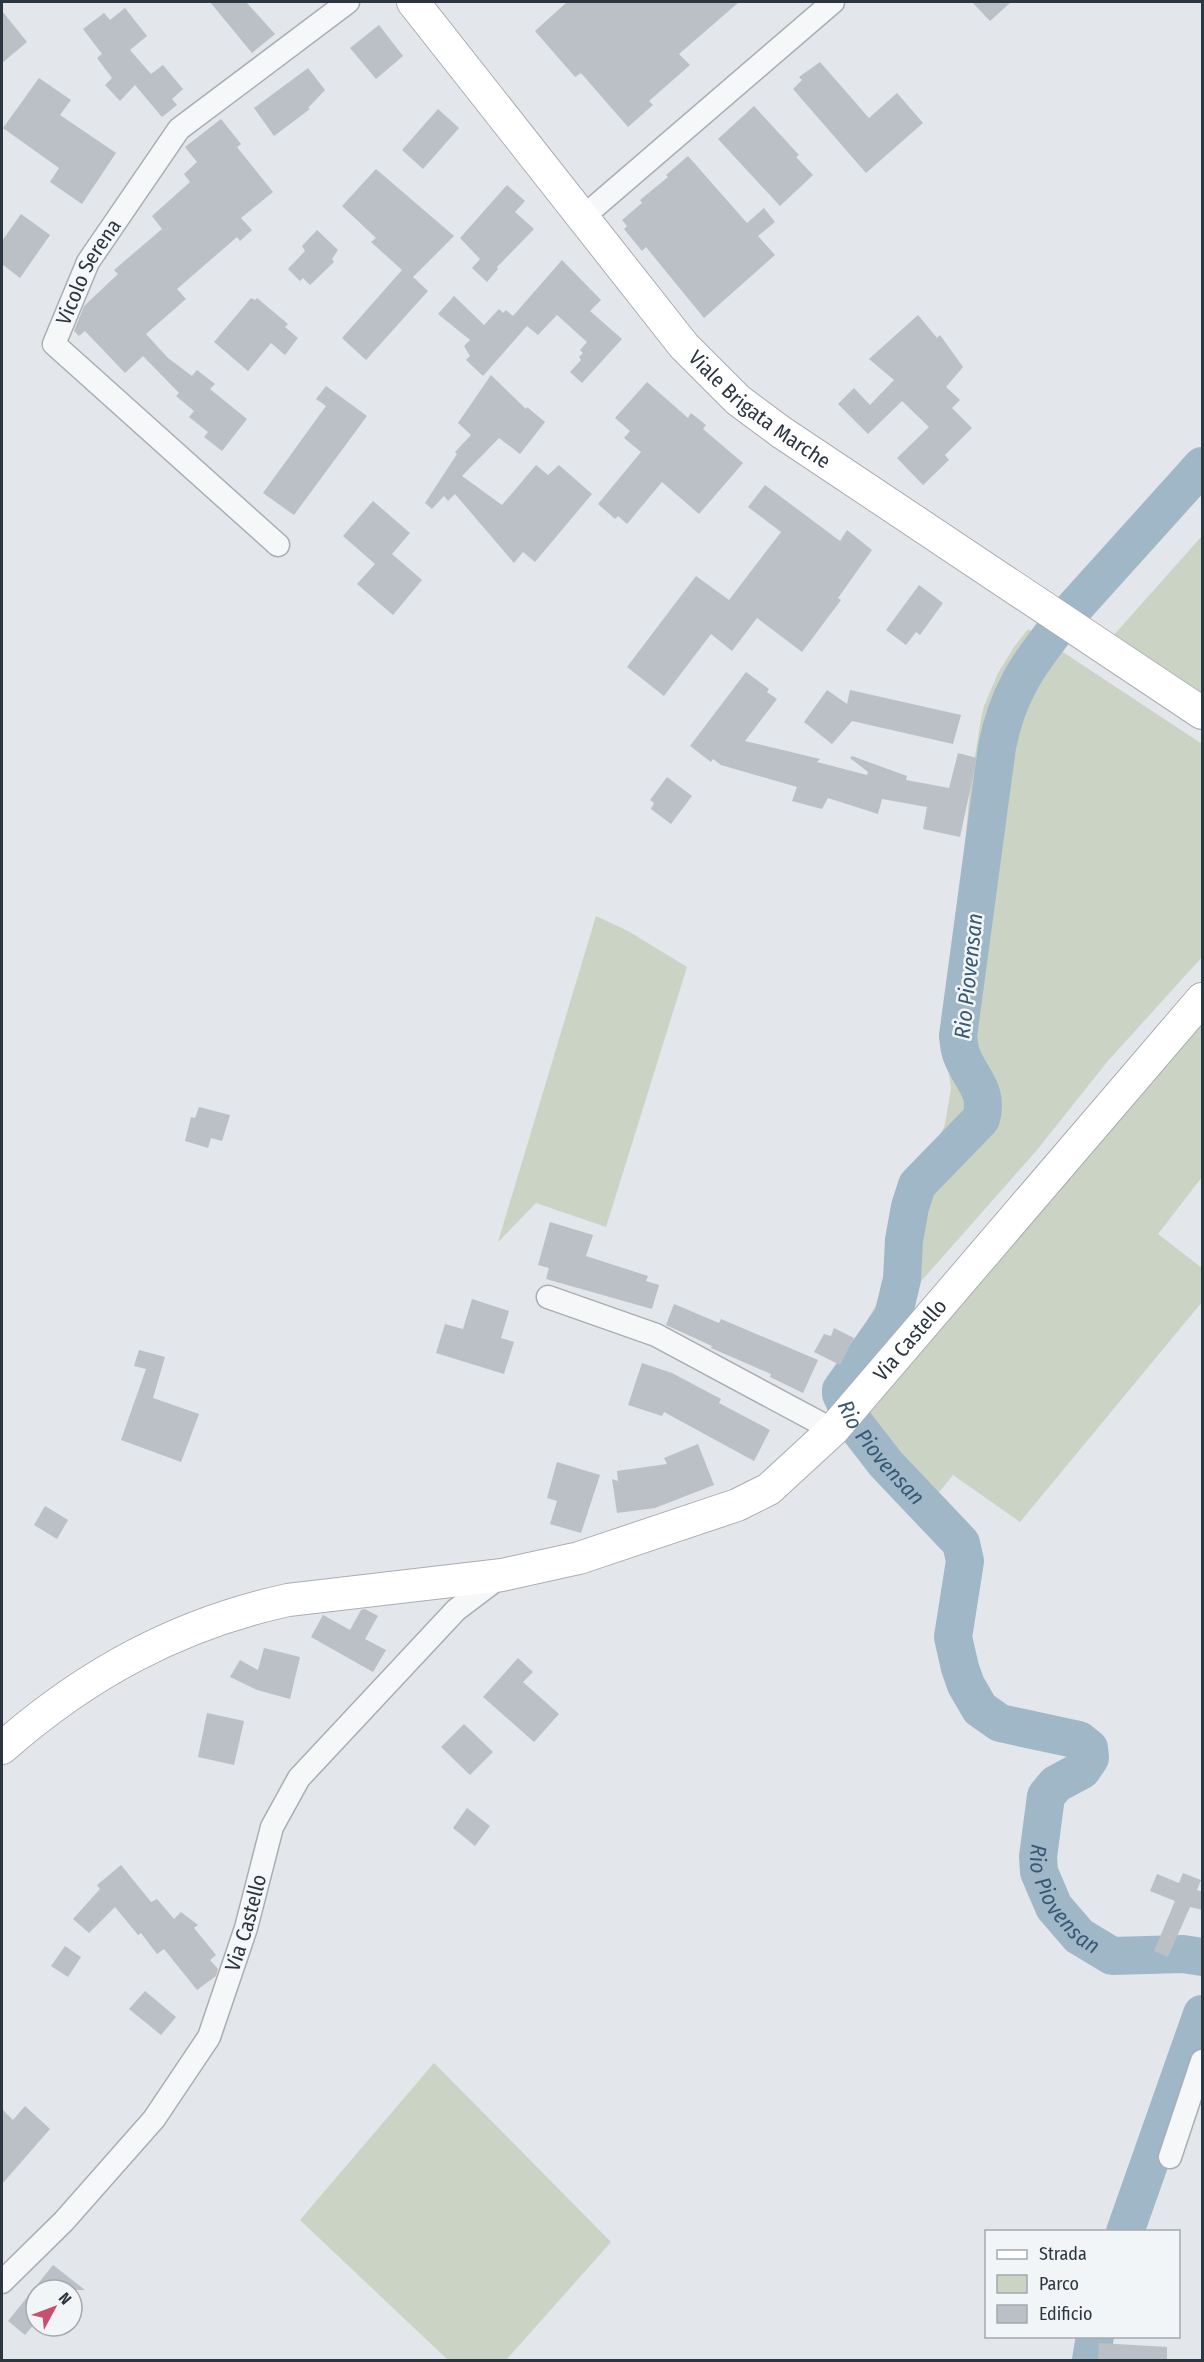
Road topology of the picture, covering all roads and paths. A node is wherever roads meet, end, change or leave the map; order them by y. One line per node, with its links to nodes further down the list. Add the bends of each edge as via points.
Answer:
1 (348, 2): 5 (street, Vicolo Serena, via 179,129 88,262 54,344)
2 (413, 2): 4 (street, Viale Brigata Marche)
3 (833, 2): 4 (street)
4 (583, 217): 6 (street, Viale Brigata Marche, via 684,346 738,400)
5 (278, 545)
6 (1203, 713)
7 (1203, 999): 9 (street, Via Castello)
8 (548, 1297): 9 (street, via 656,1335)
9 (836, 1427): 10 (street, Via Castello, via 769,1489 737,1505 579,1558)
10 (502, 1575): 11 (street, Via Castello, via 288,1600 191,1628 110,1668 38,1716); 14 (street, Via Castello, via 456,1610 299,1778 272,1827 246,1928 208,2037 154,2119 64,2221)
11 (2, 1748)
12 (1203, 2061): 13 (street)
13 (1170, 2157)
14 (2, 2282)

